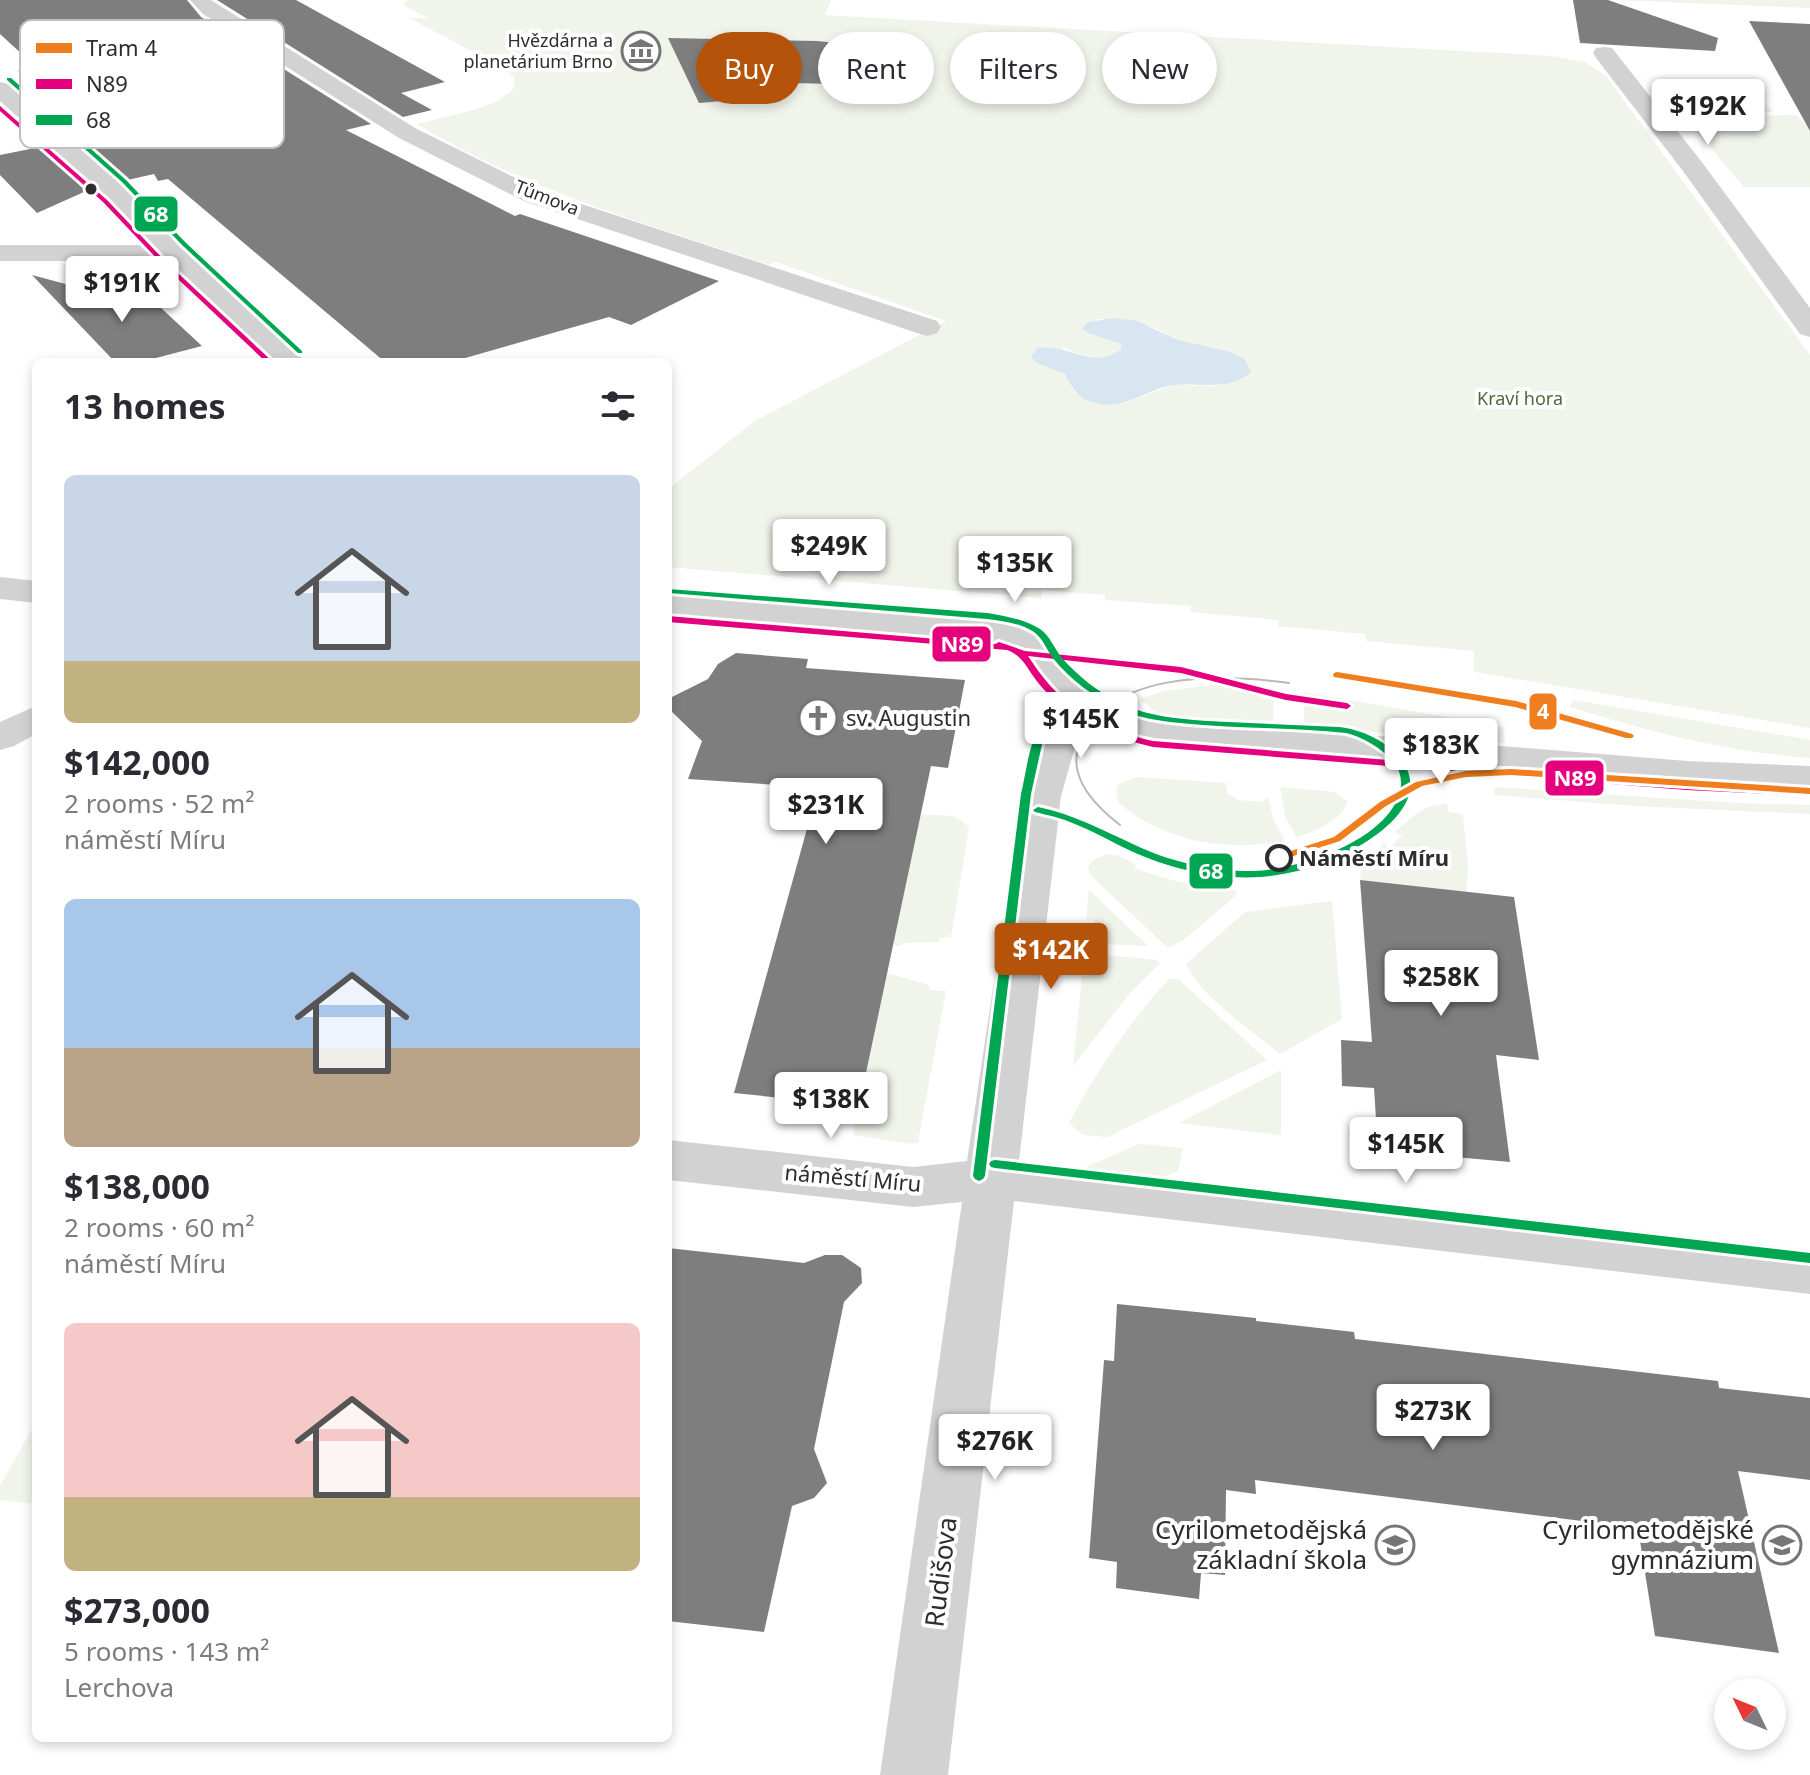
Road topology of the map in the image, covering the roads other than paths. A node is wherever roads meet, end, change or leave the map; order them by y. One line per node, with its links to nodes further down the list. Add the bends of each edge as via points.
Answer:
1 (200, 0): 2 (street, Tůmova)
2 (226, 20)
3 (1604, 53): 11 (street)
4 (284, 56): 10 (street, Tůmova, via 407,133 533,196)
5 (0, 89): 6 (street)
6 (20, 107)
7 (67, 148): 9 (street)
8 (0, 253): 9 (street)
9 (173, 253): 12 (street)
10 (927, 327)
11 (1810, 328)
12 (287, 358)
13 (0, 588): 14 (street)
14 (32, 592)
15 (672, 605): 16 (street, via 1016,635 1032,644 1055,676)
16 (1085, 701): 19 (street, via 1124,723 1171,732); 21 (street, via 1060,726 1040,796)
17 (32, 720): 18 (street)
18 (0, 738)
19 (1810, 779)
20 (672, 1160): 21 (street, náměstí Míru, via 913,1187)
21 (993, 1178): 22 (street, náměstí Míru); 23 (street, Rudišova)
22 (1810, 1272)
23 (914, 1775)

